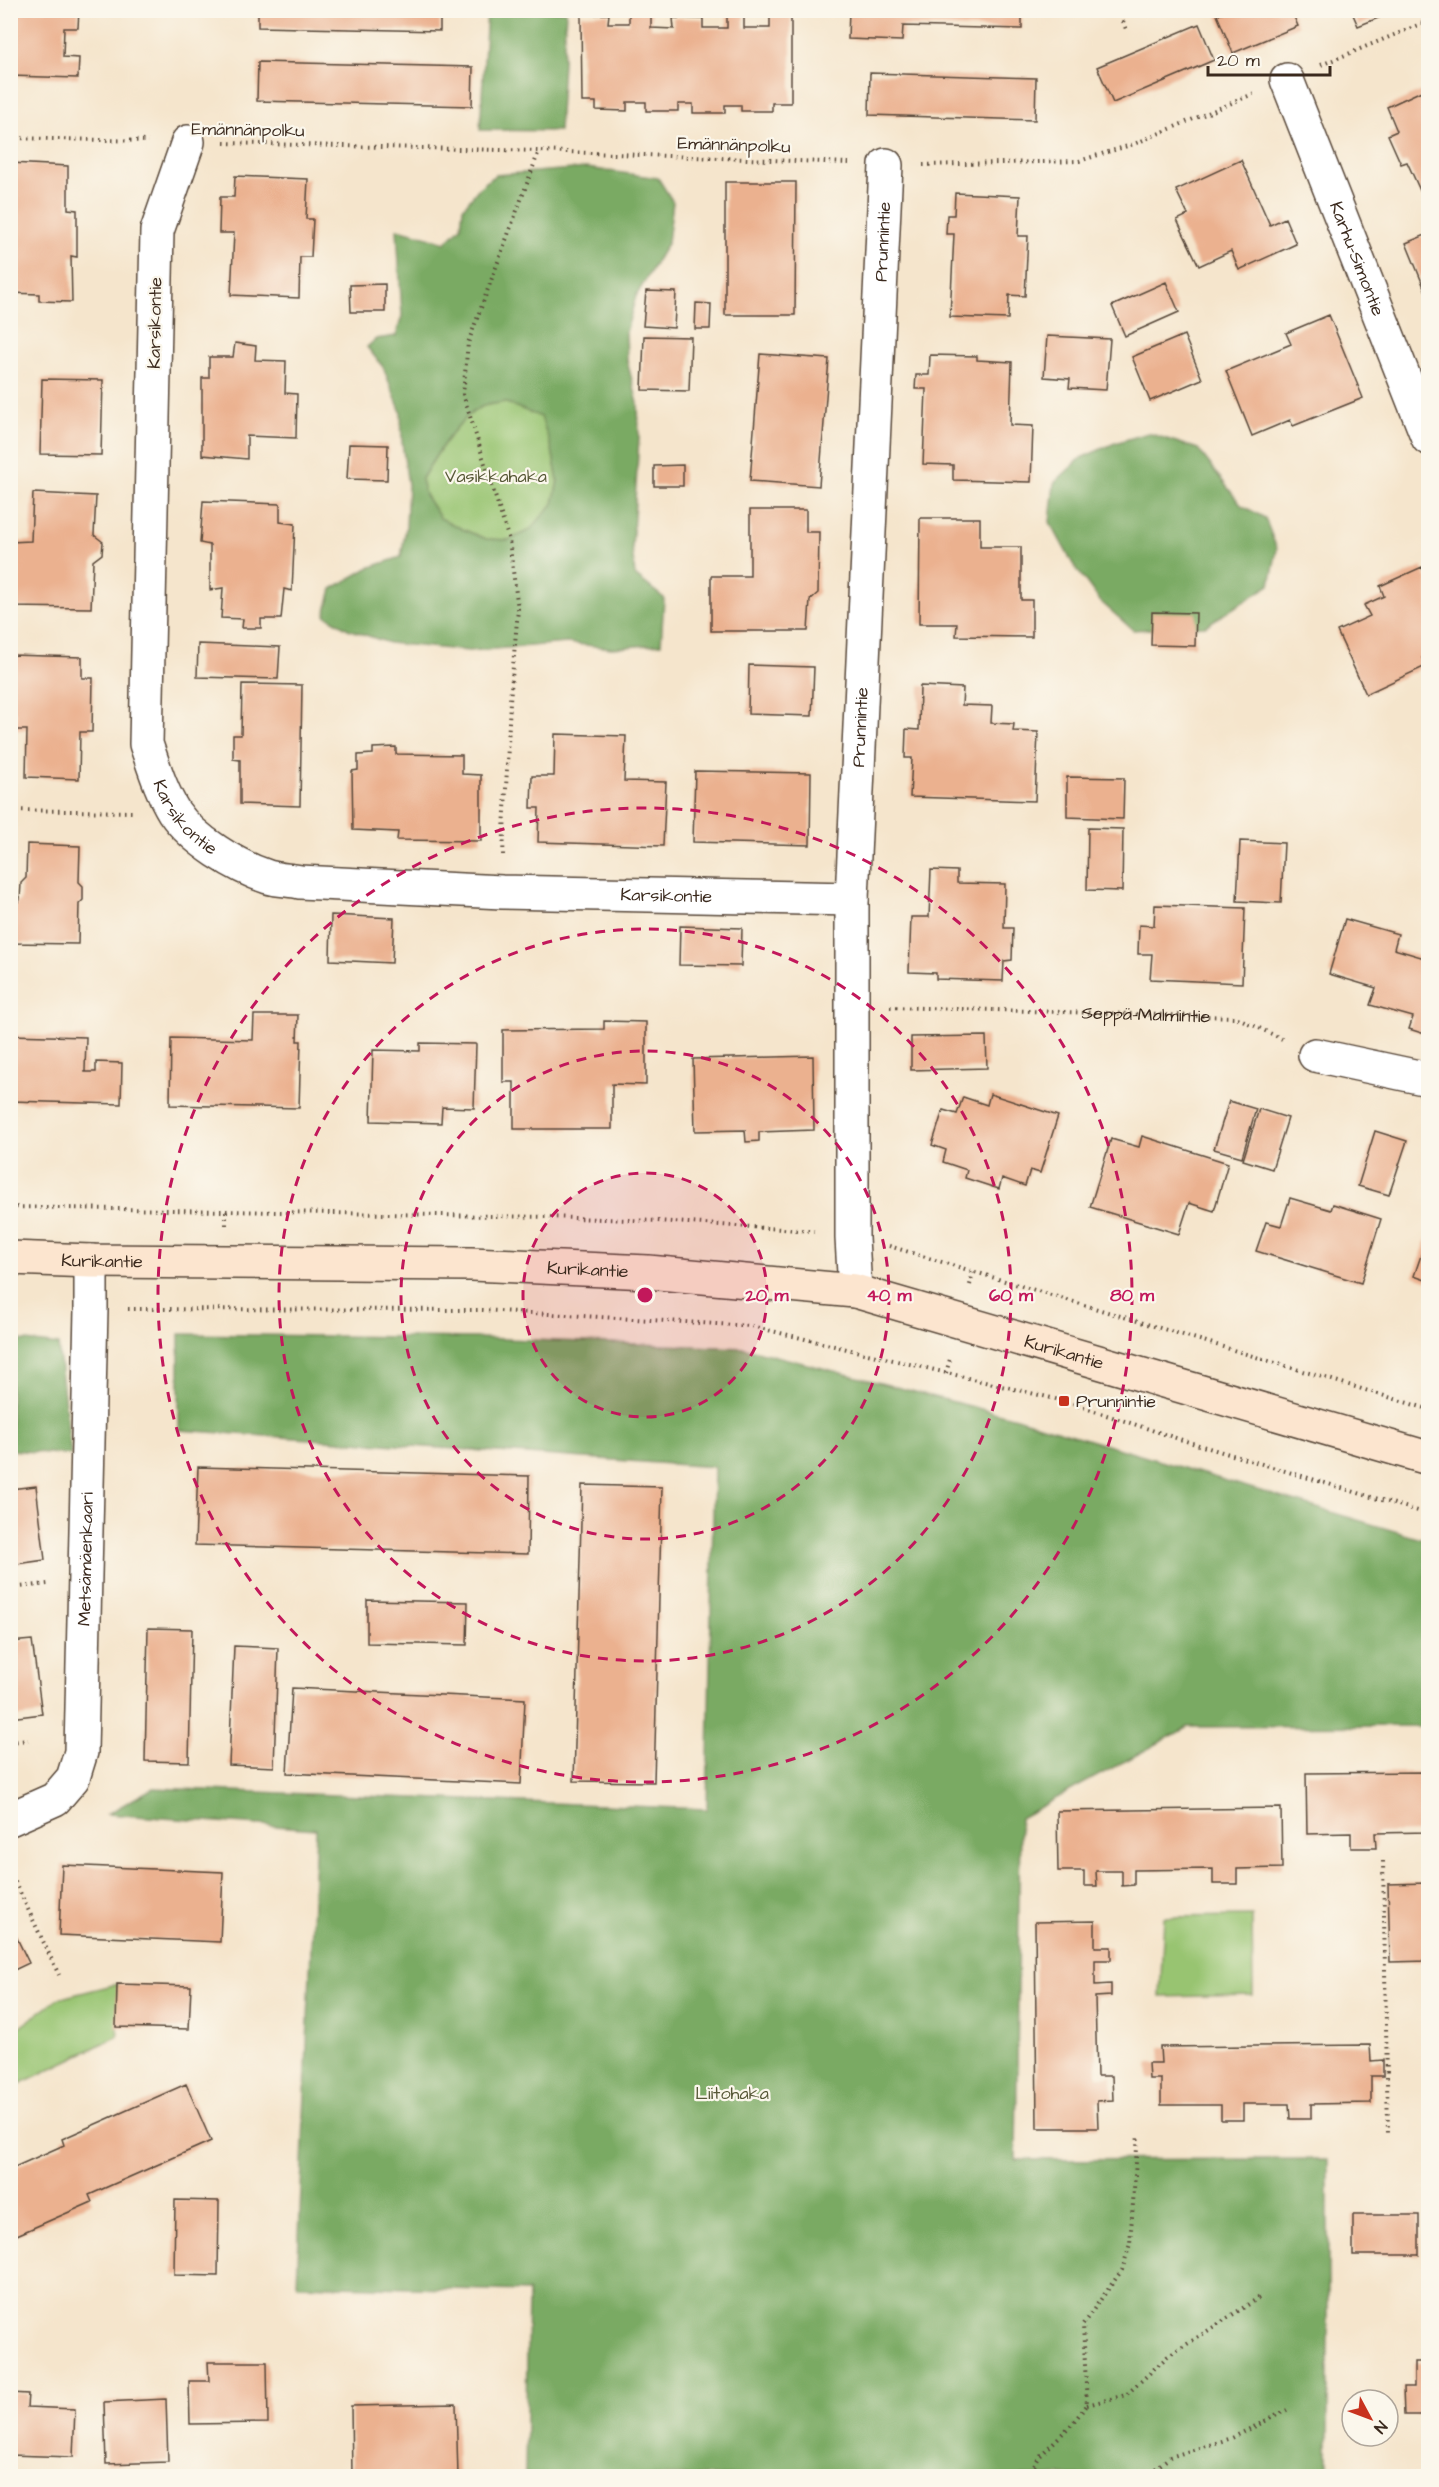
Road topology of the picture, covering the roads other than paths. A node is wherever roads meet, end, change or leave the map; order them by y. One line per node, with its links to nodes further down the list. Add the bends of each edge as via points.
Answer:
1 (1287, 80): 4 (street, Karhu-Simontie)
2 (188, 142): 5 (street, Karsikontie, via 157,231 146,744 175,813 203,842 237,863 269,877 300,882 502,892)
3 (886, 165): 5 (street, Prunnintie)
4 (1428, 438)
5 (852, 899): 10 (street, Prunnintie)
6 (1315, 1055): 7 (street)
7 (1428, 1079)
8 (10, 1258): 9 (main road, Kurikantie)
9 (90, 1261): 10 (main road, Kurikantie, via 471,1263 648,1272); 12 (street, Metsämäenkaari, via 81,1752 73,1778 55,1799)
10 (855, 1291): 11 (main road, Kurikantie)
11 (1428, 1458)
12 (10, 1819)

